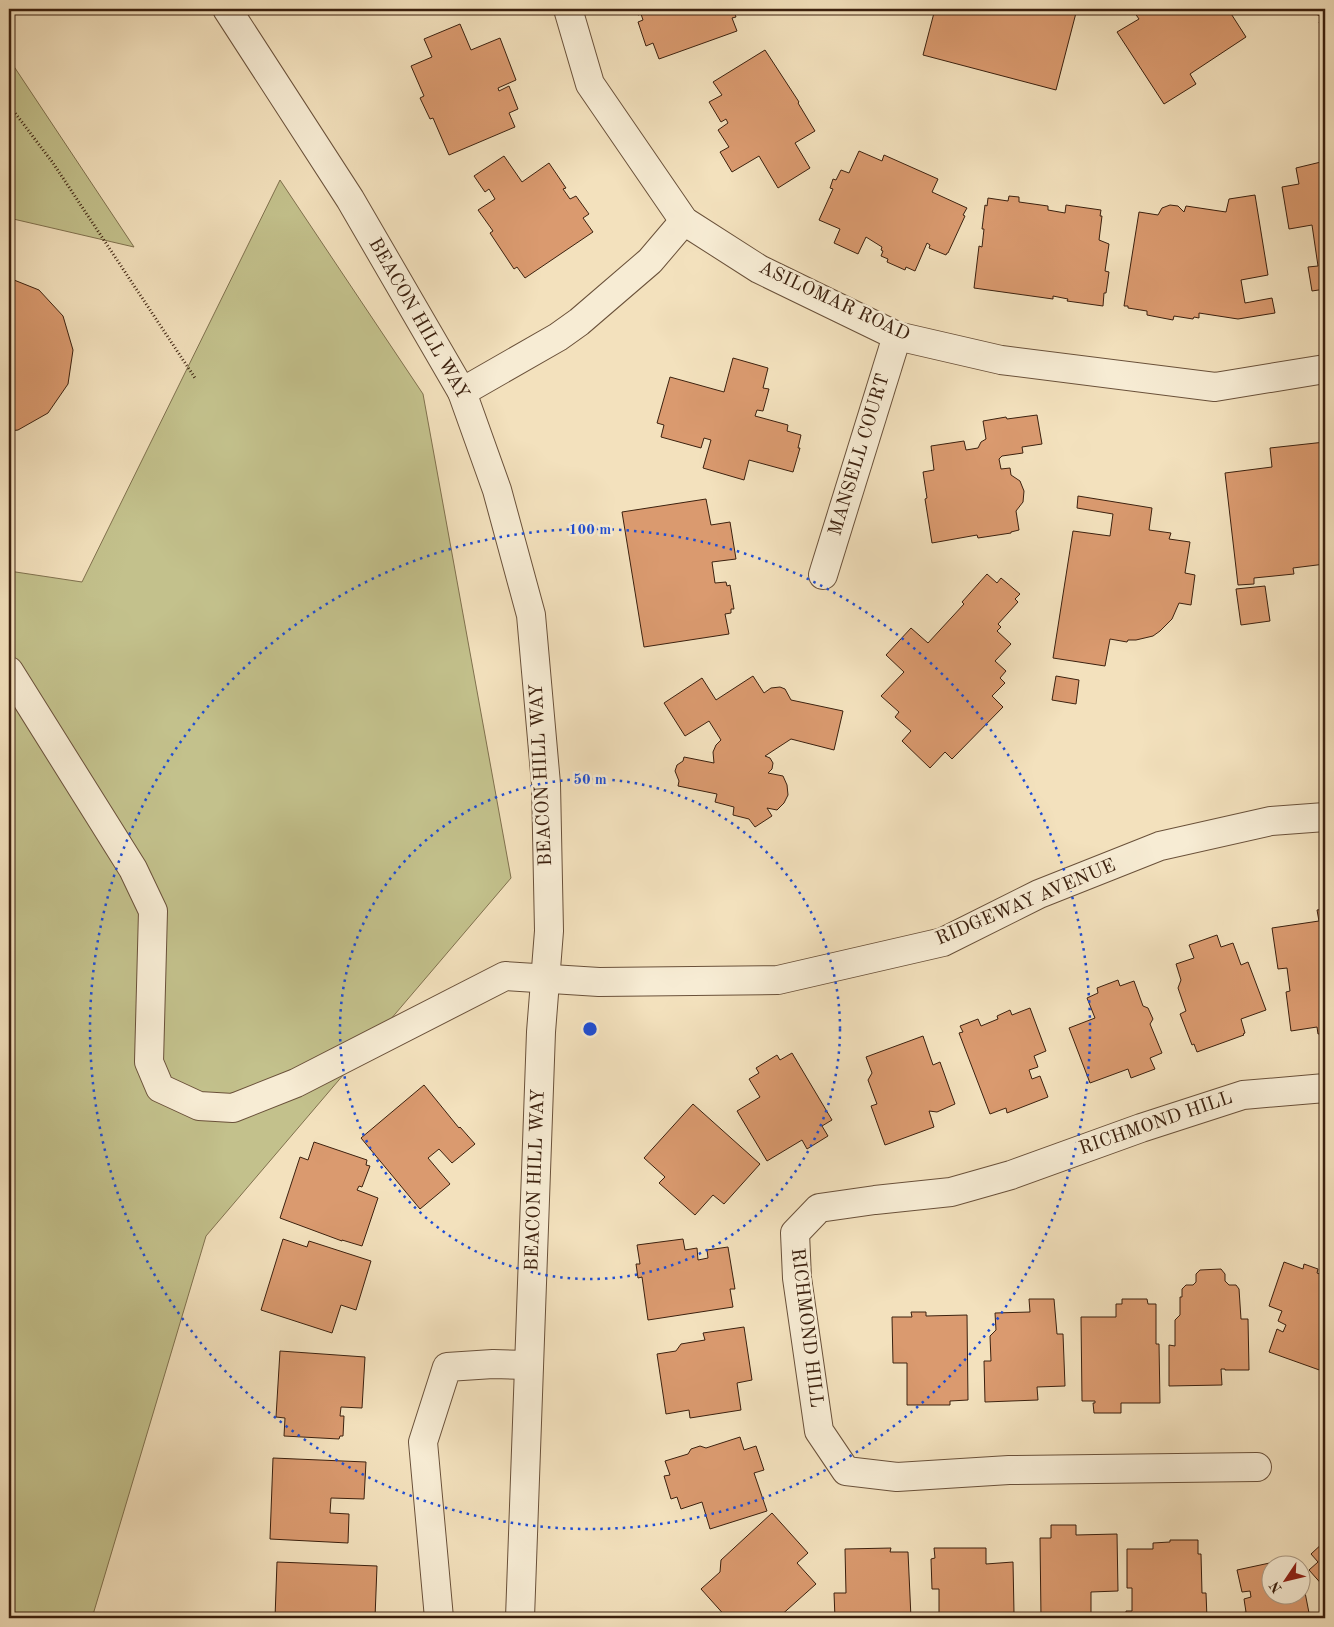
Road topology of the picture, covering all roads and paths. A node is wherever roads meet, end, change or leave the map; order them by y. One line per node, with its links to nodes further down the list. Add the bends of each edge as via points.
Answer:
1 (227, 9): 8 (street, BEACON HILL WAY, via 350,199)
2 (568, 9): 4 (street, ASILOMAR ROAD, via 590,84)
3 (9, 105): 7 (path, via 53,163)
4 (684, 221): 5 (street, ASILOMAR ROAD, via 759,269); 8 (street, via 650,261 579,322)
5 (897, 336): 6 (street, ASILOMAR ROAD, via 1001,360 1215,387); 9 (street, MANSELL COURT)
6 (1325, 369)
7 (195, 378)
8 (462, 392): 12 (street, BEACON HILL WAY, via 497,490 531,615 546,784 549,931)
9 (823, 575)
10 (9, 671): 12 (street, RIDGEWAY AVENUE, via 133,869 153,910 149,1062 160,1088 199,1106 233,1108 296,1083 505,976)
11 (1325, 818): 12 (street, RIDGEWAY AVENUE, via 1271,821 1160,846 1039,894 943,942 778,980 600,982)
12 (546, 978): 14 (street, BEACON HILL WAY, via 541,1032)
13 (1325, 1088): 15 (street, RICHMOND HILL, via 1243,1095 951,1192 819,1208 794,1233 797,1278 819,1431 846,1471 897,1477 1009,1470)
14 (529, 1365): 16 (street, via 447,1366 423,1442); 17 (street, BEACON HILL WAY)
15 (1257, 1467)
16 (439, 1618)
17 (520, 1618)

